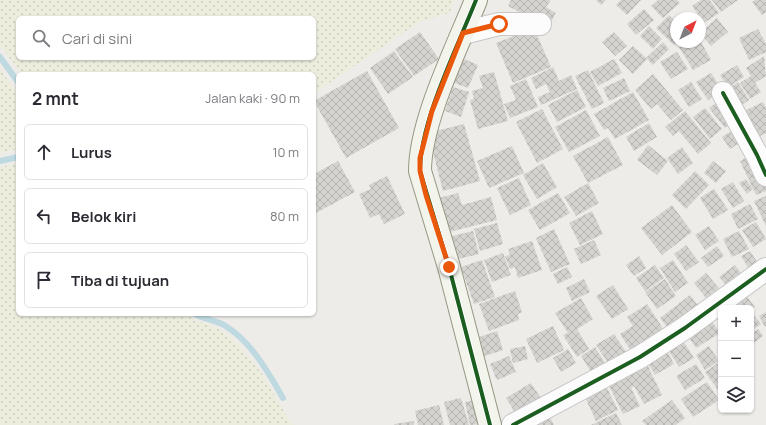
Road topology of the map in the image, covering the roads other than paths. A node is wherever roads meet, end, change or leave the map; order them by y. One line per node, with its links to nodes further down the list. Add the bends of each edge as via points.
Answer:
1 (476, 0): 3 (street)
2 (540, 24): 3 (street, via 499,24)
3 (463, 33): 7 (street, via 432,111 420,158 420,171 449,267)
4 (723, 93): 5 (street)
5 (766, 175)
6 (766, 269): 8 (street, via 640,357)
7 (490, 425)
8 (513, 425)

